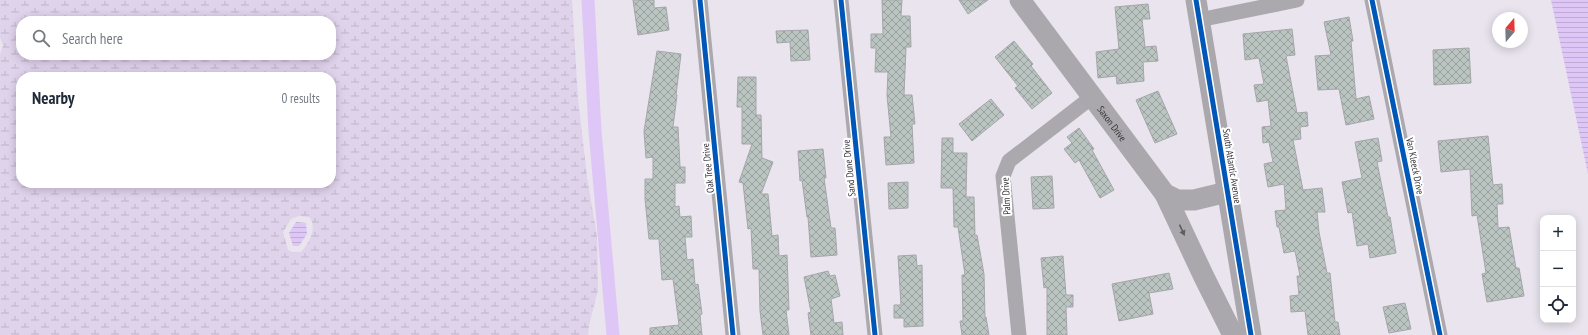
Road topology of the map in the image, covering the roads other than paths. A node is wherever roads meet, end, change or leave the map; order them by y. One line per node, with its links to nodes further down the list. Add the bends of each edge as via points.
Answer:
1 (700, 0): 10 (street, Oak Tree Drive)
2 (841, 0): 11 (street, Sand Dune Drive)
3 (1020, 0): 7 (street, Saxon Drive)
4 (1297, 0): 6 (street)
5 (1372, 0): 15 (street, Van Kleeck Drive)
6 (1198, 10): 8 (street, South Atlantic Avenue)
7 (1092, 97): 9 (street, Saxon Drive); 12 (street, Palm Drive, via 1009,160 1003,176)
8 (1227, 192): 9 (street, via 1194,200 1177,200); 14 (street, South Atlantic Avenue)
9 (1165, 194): 13 (street, Saxon Drive, one-way to 13)
10 (733, 335)
11 (875, 335)
12 (1019, 335)
13 (1233, 335)
14 (1250, 335)
15 (1440, 335)

